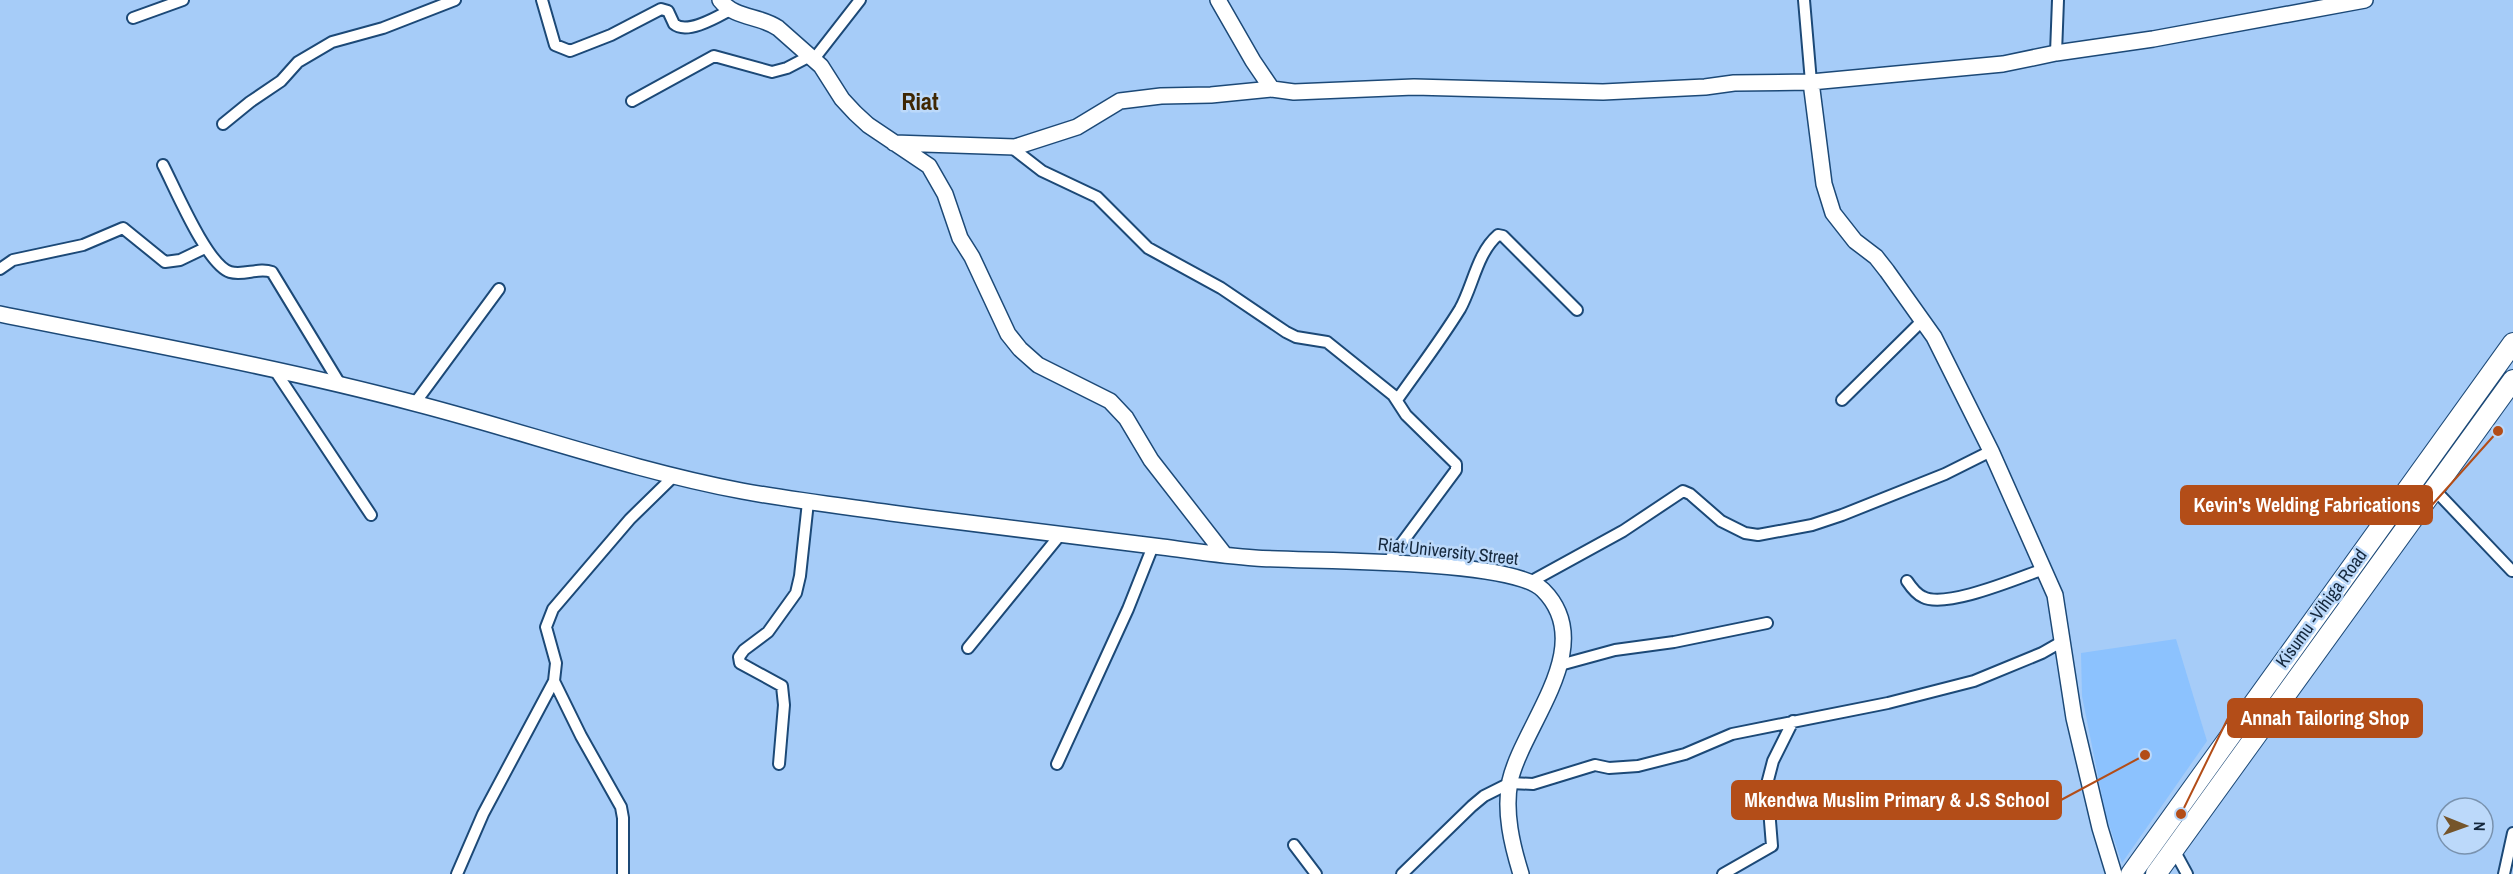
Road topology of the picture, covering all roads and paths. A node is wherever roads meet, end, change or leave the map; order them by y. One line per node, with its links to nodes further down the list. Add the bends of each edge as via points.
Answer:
1 (183, 0): 10 (street)
2 (455, 0): 16 (street, via 383,28 332,42 298,62 281,81)
3 (542, 0): 9 (street, via 555,45 570,51 661,9 668,11 674,24 683,28 718,17)
4 (860, 0): 12 (street)
5 (1218, 0): 14 (street)
6 (1804, 0): 13 (street)
7 (2058, 0): 11 (street)
8 (2365, 0): 11 (street)
9 (725, 5): 12 (street, via 770,22)
10 (133, 18)
11 (2056, 53): 13 (street, via 2003,64)
12 (812, 58): 15 (street, via 772,72 714,56); 17 (street, via 855,113)
13 (1811, 82): 14 (street, via 1603,92 1458,87 1294,92); 25 (street, via 1824,184 1833,213 1855,241 1876,257)
14 (1272, 89): 18 (street, via 1120,101 1077,127)
15 (632, 101)
16 (223, 124)
17 (894, 143): 18 (street); 40 (street, via 929,166 945,194 960,238 1008,334 1020,349 1038,365 1119,409 1151,460)
18 (1011, 147): 30 (street, via 1042,171 1097,197 1148,248 1221,288 1296,337 1327,342)
19 (163, 165): 20 (street)
20 (205, 248): 21 (street, via 187,258 165,262 123,228 83,245 13,260); 29 (street, via 228,272 272,272)
21 (0, 269)
22 (499, 289): 32 (street)
23 (1577, 310): 30 (street, via 1537,267 1503,236 1497,236 1477,267 1460,309)
24 (0, 314): 27 (street, Riat University Street)
25 (1923, 320): 31 (street); 33 (street)
26 (2513, 343): 65 (highway, Kisumu -Vihiga Road)
27 (274, 369): 29 (street, Riat University Street); 37 (street)
28 (2513, 380): 35 (highway, Kisumu -Vihiga Road)
29 (340, 384): 32 (street, Riat University Street)
30 (1397, 400): 41 (street, via 1406,415 1457,467)
31 (1842, 400)
32 (415, 403): 34 (street, Riat University Street)
33 (1991, 451): 42 (street); 44 (street, via 1964,466 1842,515 1758,535 1721,521 1683,491 1623,531)
34 (675, 475): 36 (street, Riat University Street); 50 (street, via 630,519 553,609 546,627 556,663)
35 (2434, 489): 43 (street); 57 (highway, Kisumu -Vihiga Road)
36 (808, 502): 38 (street, Riat University Street); 52 (street, via 796,593 768,632 744,650 739,661 782,686)
37 (371, 515)
38 (1060, 535): 39 (street, Riat University Street); 48 (street)
39 (1153, 546): 40 (street, Riat University Street); 53 (street)
40 (1224, 555): 41 (street, Riat University Street)
41 (1387, 563): 44 (street, Riat University Street, via 1494,572)
42 (2043, 569): 45 (street, via 1944,601 1924,598); 47 (street, via 2055,595)
43 (2512, 571)
44 (1532, 581): 49 (street, Riat University Street, via 1552,601 1560,618)
45 (1907, 581)
46 (1767, 623): 49 (street, via 1616,650)
47 (2063, 641): 51 (street, via 1974,681); 64 (street, via 2074,718)
48 (968, 648)
49 (1560, 665): 54 (street, Riat University Street)
50 (554, 681): 58 (street, via 483,813); 59 (street, via 621,807)
51 (1793, 721): 54 (street, via 1732,734 1685,754 1638,766 1595,765 1533,784); 63 (street, via 1773,761 1767,784 1772,846)
52 (779, 764)
53 (1057, 764)
54 (1510, 783): 61 (street, via 1472,806); 62 (street, Riat University Street, via 1510,834)
55 (2513, 833): 68 (street)
56 (1294, 845): 60 (street)
57 (2174, 850): 66 (highway, Kisumu -Vihiga Road); 67 (street)
58 (457, 874)
59 (623, 874)
60 (1316, 874)
61 (1402, 874)
62 (1521, 874)
63 (1723, 874)
64 (2114, 874)
65 (2131, 874)
66 (2156, 874)
67 (2187, 874)
68 (2504, 874)

